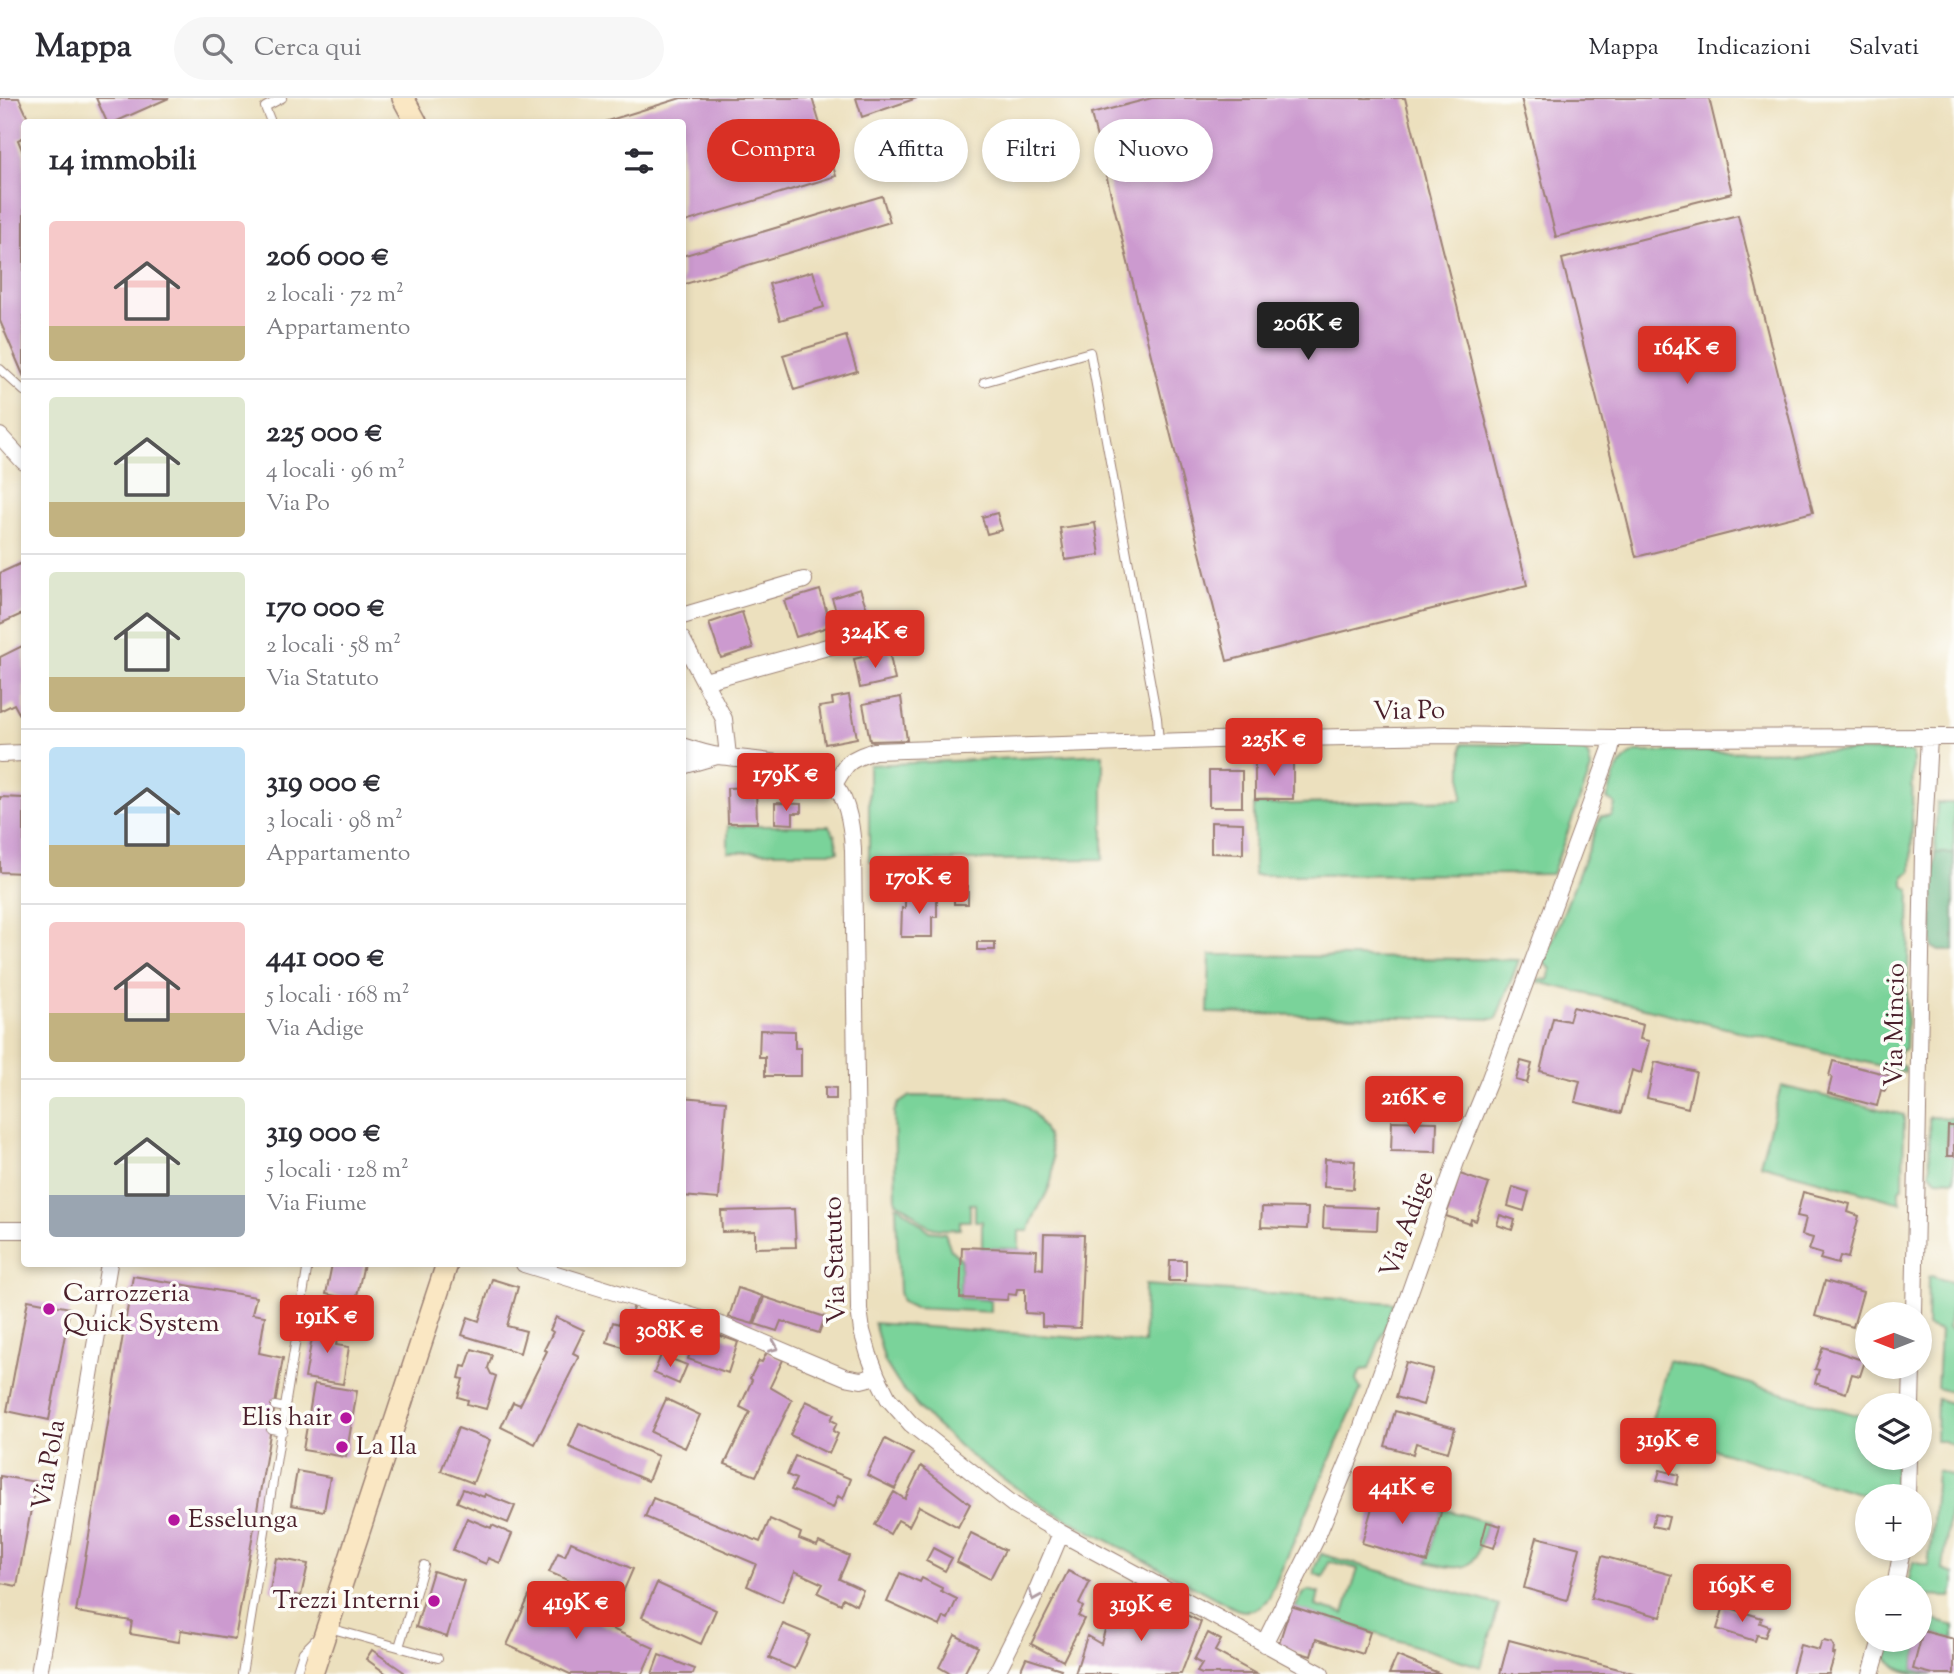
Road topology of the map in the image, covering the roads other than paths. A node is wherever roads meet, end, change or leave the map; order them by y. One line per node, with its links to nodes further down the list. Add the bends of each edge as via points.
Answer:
1 (282, 98): 3 (lane, via 265,107)
2 (403, 98): 4 (main road)
3 (270, 119)
4 (414, 119)
5 (0, 369): 7 (lane)
6 (984, 382): 18 (lane, via 1090,352)
7 (21, 388)
8 (0, 436): 9 (street)
9 (21, 459)
10 (804, 580): 11 (street)
11 (686, 615)
12 (860, 638): 14 (street)
13 (686, 646): 14 (street)
14 (705, 681): 22 (street, via 723,719)
15 (1929, 737): 16 (street, Via Po); 17 (street, Via Po); 31 (street, Via Mincio)
16 (1954, 737)
17 (1613, 738): 18 (street, Via Po, via 1445,735); 40 (street, Via Adige, via 1343,1476)
18 (1159, 741): 24 (street, Via Po, via 874,751 852,759)
19 (686, 748): 22 (street)
20 (21, 752): 21 (street)
21 (0, 754)
22 (723, 756): 23 (street); 24 (street, via 795,766)
23 (686, 764)
24 (834, 785): 32 (street, Via Statuto, via 852,826 859,1309)
25 (0, 1230): 26 (street)
26 (21, 1230)
27 (108, 1267): 45 (street, Via Pola)
28 (308, 1267): 34 (lane)
29 (446, 1267): 39 (main road)
30 (534, 1267): 32 (street, one-way to 32, via 724,1326 845,1377)
31 (1914, 1302)
32 (877, 1376): 37 (street, Via Statuto, via 888,1398 911,1424 1015,1506)
33 (275, 1406): 34 (lane)
34 (286, 1408): 36 (lane)
35 (271, 1429): 36 (lane)
36 (283, 1431): 46 (lane)
37 (1061, 1533): 40 (street, Via Statuto); 49 (street, one-way to 49)
38 (424, 1565): 41 (lane)
39 (327, 1628): 41 (lane); 47 (lane, via 303,1652); 48 (main road)
40 (1264, 1644): 44 (street, Via Statuto)
41 (399, 1647): 43 (lane)
42 (1877, 1652): 50 (street)
43 (438, 1658)
44 (1312, 1672)
45 (39, 1674)
46 (242, 1674)
47 (296, 1674)
48 (312, 1674)
49 (996, 1674)
50 (1871, 1674)

